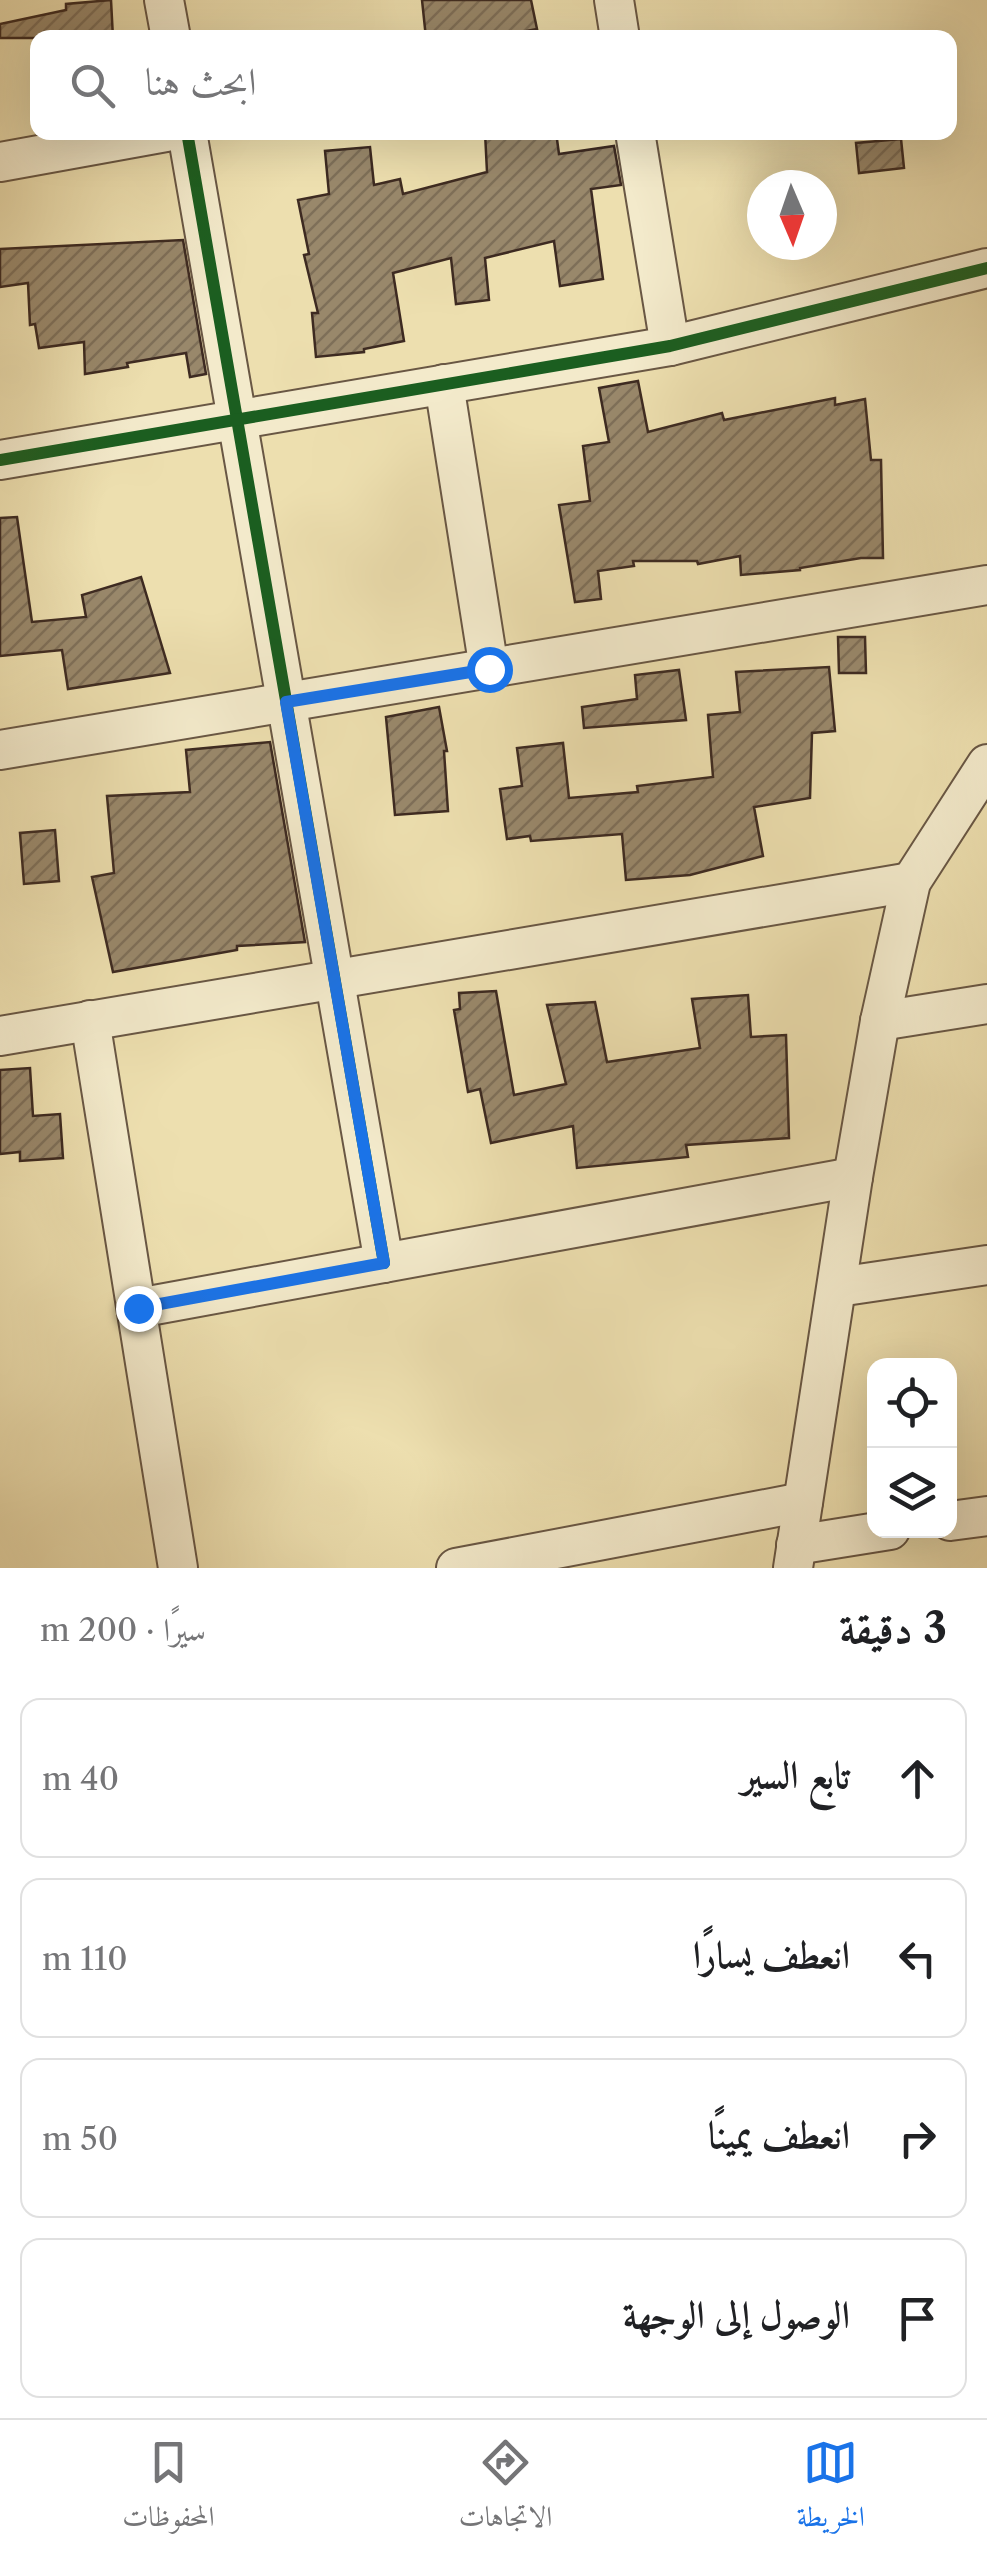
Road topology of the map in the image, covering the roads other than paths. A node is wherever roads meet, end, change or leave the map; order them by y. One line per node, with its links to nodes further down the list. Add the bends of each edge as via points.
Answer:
1 (164, 0): 3 (street)
2 (614, 0): 4 (street)
3 (170, 30)
4 (619, 30)
5 (122, 140): 8 (street)
6 (188, 140): 12 (street)
7 (637, 140): 10 (street)
8 (0, 162)
9 (987, 268): 10 (street)
10 (670, 346): 11 (street)
11 (444, 384): 12 (street); 15 (street)
12 (237, 420): 13 (street); 16 (street)
13 (0, 460)
14 (987, 585): 15 (street)
15 (489, 669): 16 (street)
16 (286, 702): 17 (street); 20 (street)
17 (0, 750)
18 (987, 764): 19 (street)
19 (911, 882): 20 (street); 23 (street)
20 (334, 980): 22 (street); 26 (street)
21 (987, 1004): 23 (street)
22 (90, 1020): 24 (street); 29 (street)
23 (880, 1021): 25 (street)
24 (0, 1036)
25 (853, 1177): 26 (street); 28 (street)
26 (384, 1263): 29 (street)
27 (987, 1264): 28 (street)
28 (838, 1287): 30 (street)
29 (138, 1308): 35 (street)
30 (803, 1502): 34 (street); 36 (street)
31 (987, 1516): 32 (street)
32 (957, 1521)
33 (867, 1536): 34 (street)
34 (794, 1556)
35 (178, 1568)
36 (456, 1568)

